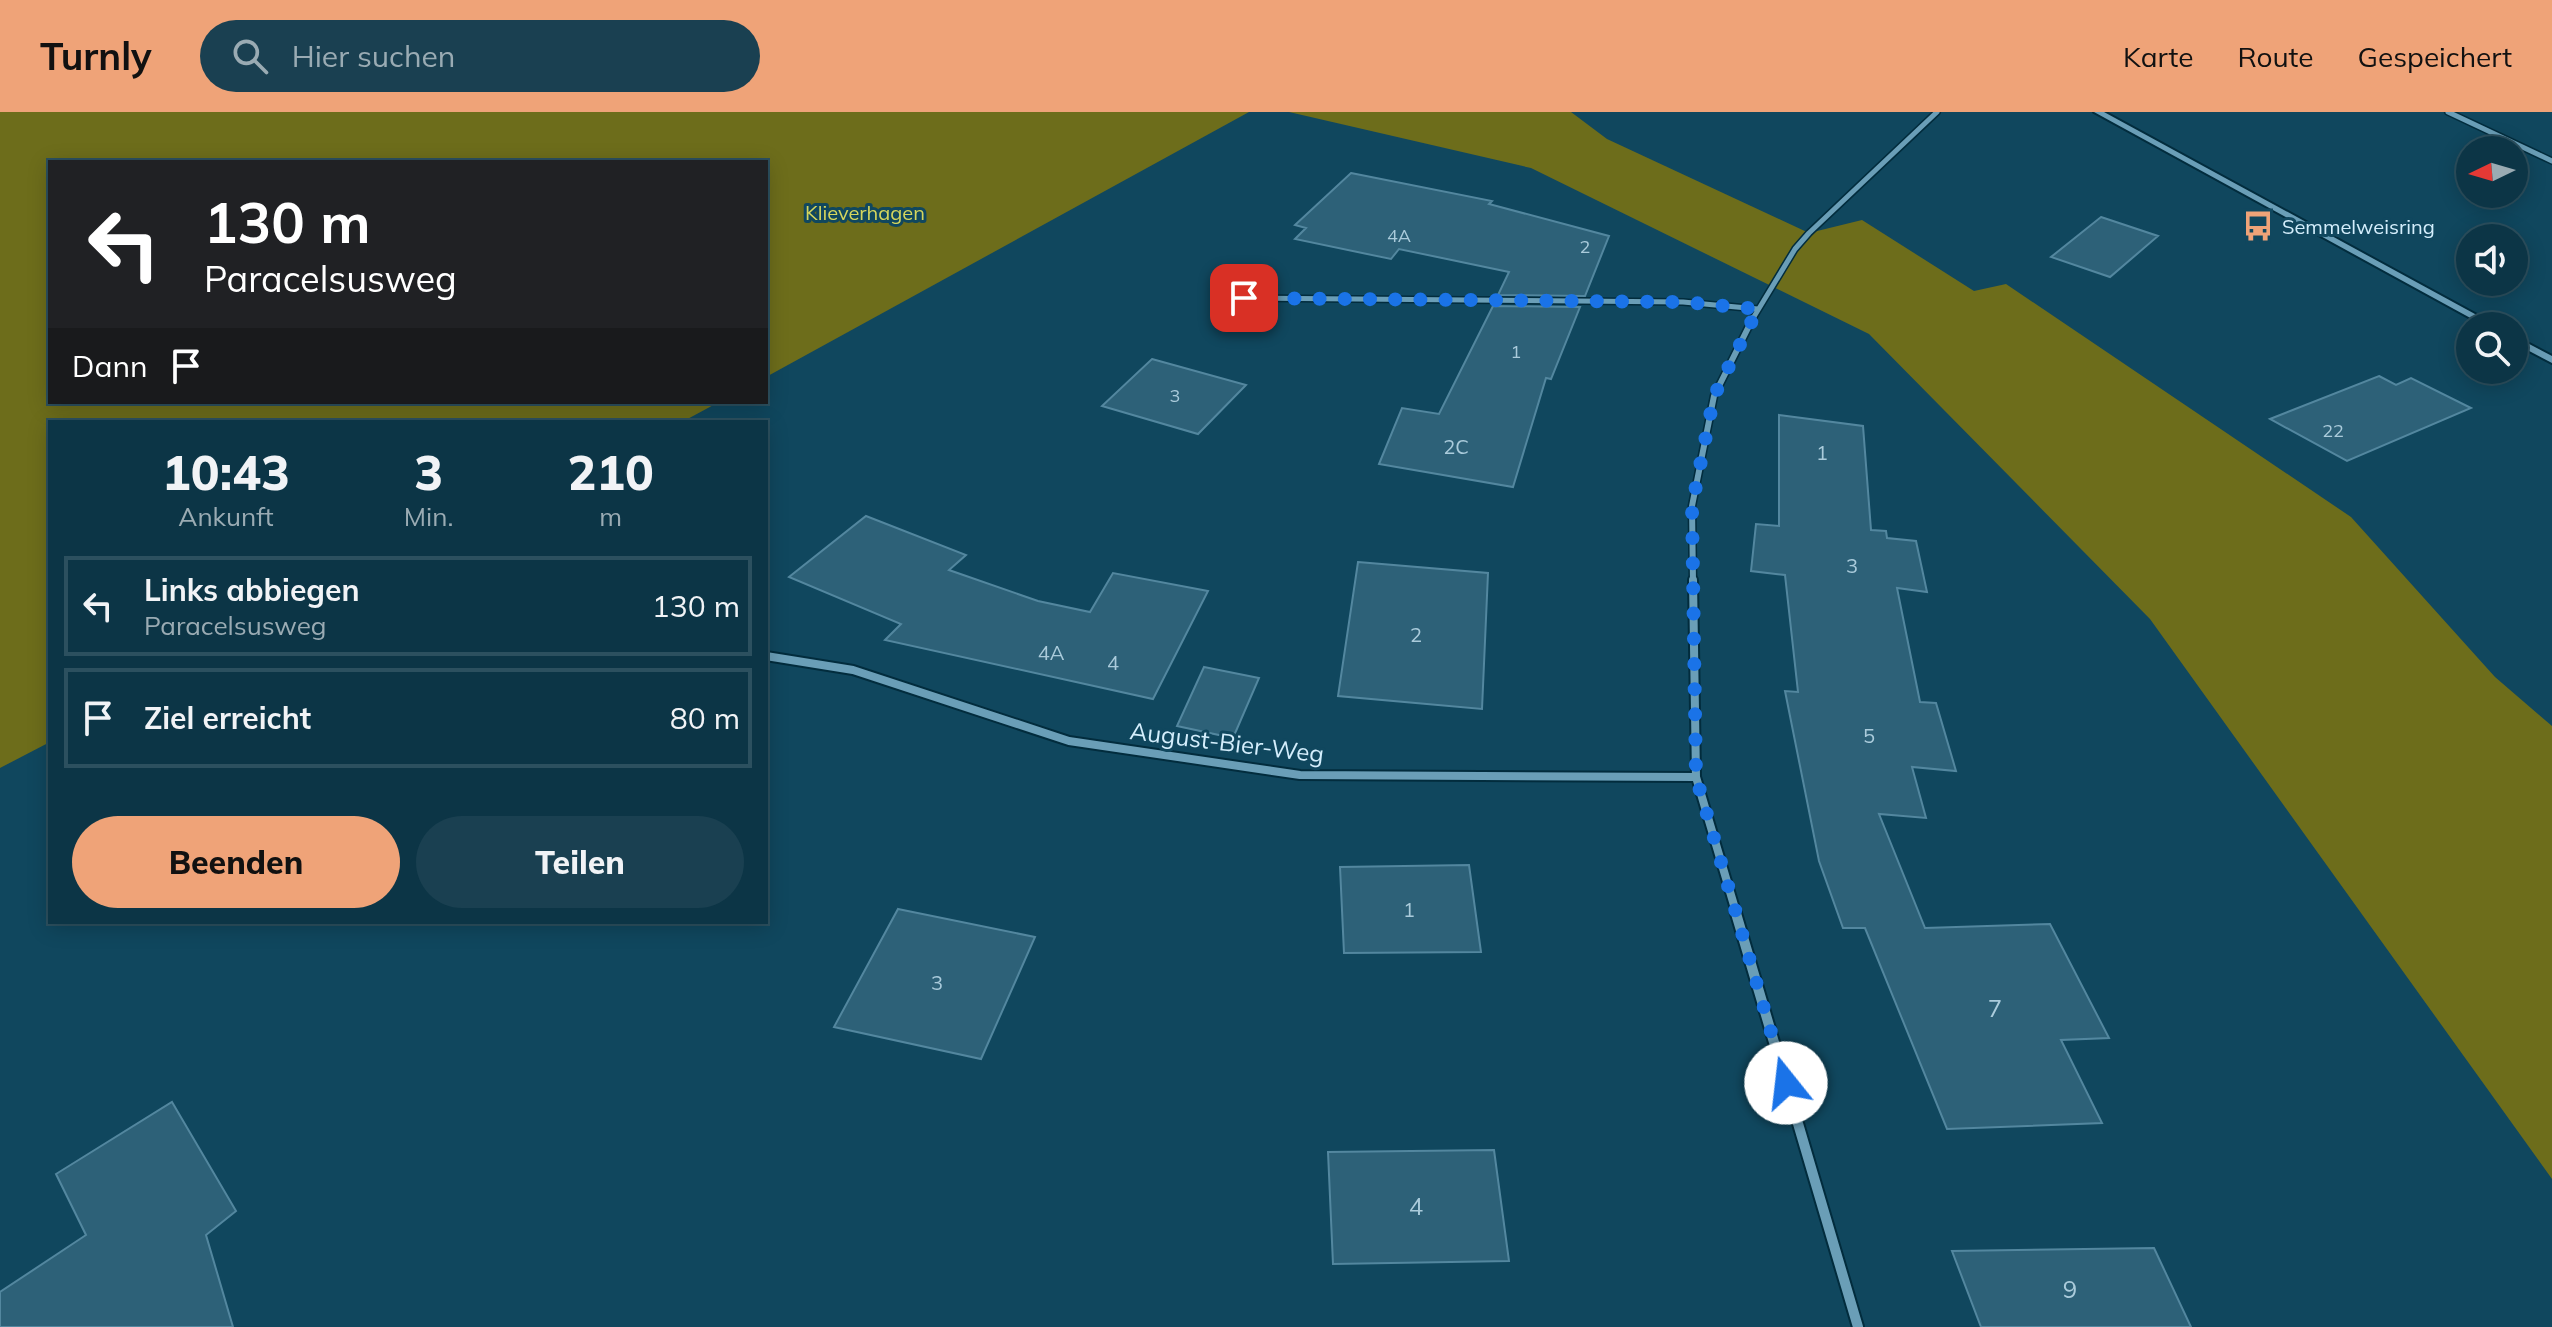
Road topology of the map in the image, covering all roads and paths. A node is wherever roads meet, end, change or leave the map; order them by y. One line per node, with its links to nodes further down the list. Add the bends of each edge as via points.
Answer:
1 (1937, 112): 6 (street, via 1809,233)
2 (2098, 112): 7 (street)
3 (2448, 112): 4 (street)
4 (2552, 161)
5 (1244, 298): 6 (street, via 1683,302)
6 (1758, 309): 11 (street, via 1714,396 1692,506)
7 (2466, 312)
8 (2528, 347): 9 (street)
9 (2552, 360)
10 (768, 656): 11 (street, August-Bier-Weg, via 853,670 1069,741 1300,775)
11 (1696, 777): 12 (street)
12 (1858, 1327)

